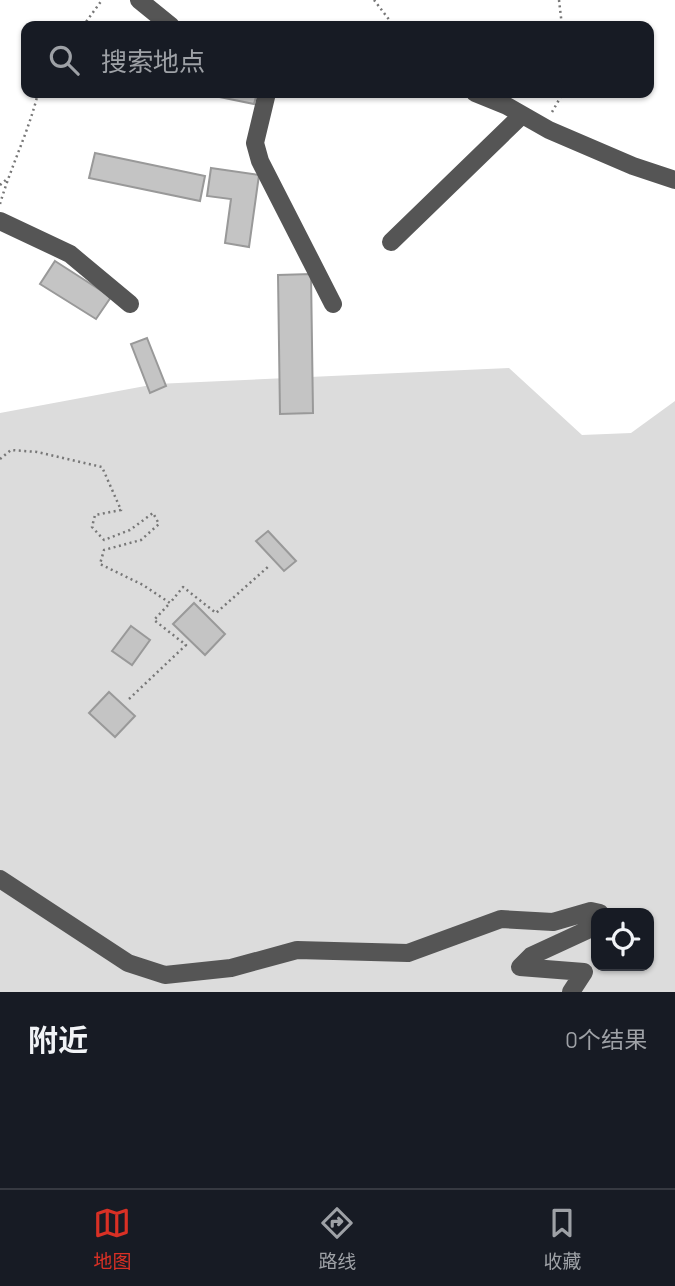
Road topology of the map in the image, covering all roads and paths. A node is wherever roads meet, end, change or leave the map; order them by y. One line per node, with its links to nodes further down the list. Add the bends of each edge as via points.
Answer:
1 (102, 0): 5 (path)
2 (139, 0): 6 (street)
3 (374, 0): 7 (path)
4 (559, 0): 8 (path)
5 (87, 21)
6 (165, 21)
7 (390, 21)
8 (561, 21)
9 (37, 98): 15 (path)
10 (266, 98): 22 (street, via 256,142 260,162)
11 (486, 98): 13 (street)
12 (560, 98): 14 (path)
13 (522, 114): 14 (street); 20 (street)
14 (544, 127): 16 (street)
15 (7, 179): 17 (path); 18 (path)
16 (675, 180)
17 (0, 185)
18 (0, 204)
19 (0, 221): 21 (street, via 70,254)
20 (391, 242)
21 (130, 304)
22 (333, 304)
23 (0, 459): 25 (path, via 11,450 37,452 102,467 121,510 94,515 92,527 104,540 130,530 153,513 159,524 141,540 104,550 100,564)
24 (269, 566): 25 (path, via 216,613 183,587)
25 (170, 603): 26 (path, via 154,620 186,645)
26 (129, 699)
27 (0, 879): 28 (street, via 128,963 165,975 231,968 296,950 408,953 501,919 553,922)
28 (591, 911)
29 (591, 928): 30 (street, via 531,956 520,967 584,972)
30 (570, 992)

